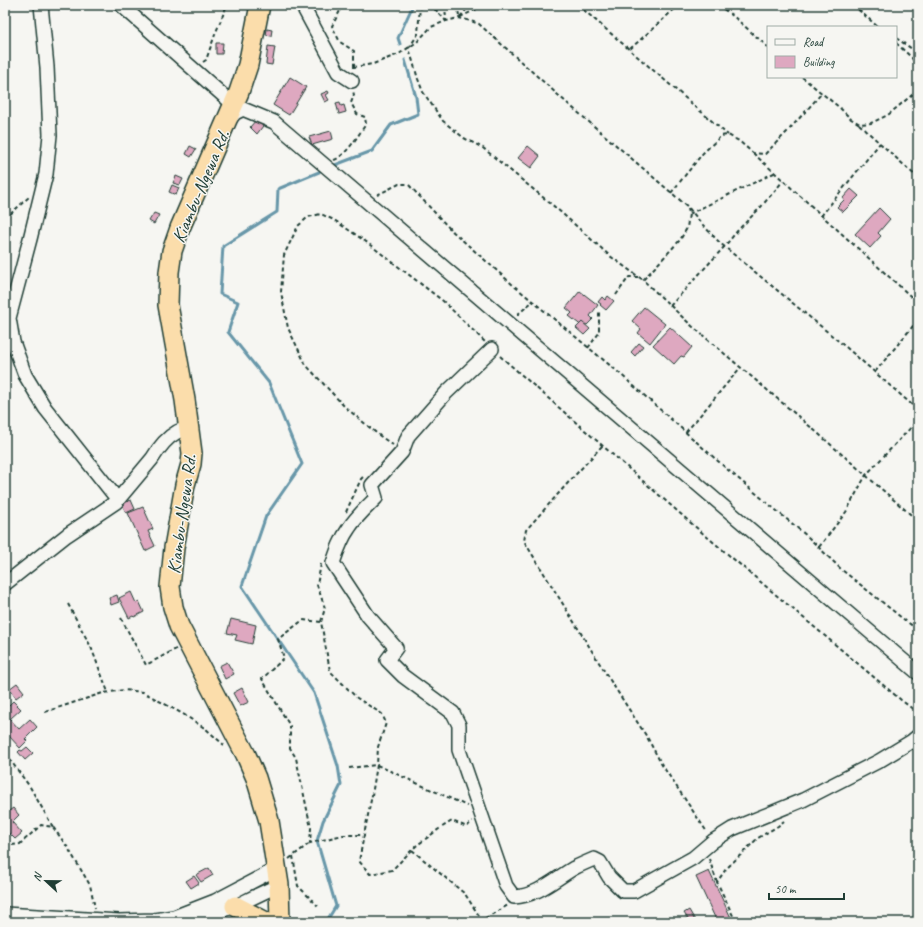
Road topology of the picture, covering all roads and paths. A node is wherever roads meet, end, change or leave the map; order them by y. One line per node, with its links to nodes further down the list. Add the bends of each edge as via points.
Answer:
1 (40, 5): 42 (street, via 47,67 50,135 46,174)
2 (122, 5): 27 (street)
3 (227, 5): 27 (path, via 206,60)
4 (260, 5): 32 (highway, Kiambu-Ngewa Rd., via 248,65)
5 (302, 5): 29 (street, via 338,72)
6 (343, 5): 25 (path, via 332,26 340,42 354,50)
7 (420, 5): 17 (path, via 436,10); 22 (path, via 418,34)
8 (444, 5): 17 (path)
9 (458, 5): 16 (path)
10 (470, 5): 16 (path)
11 (486, 5): 16 (path)
12 (578, 5): 23 (path)
13 (679, 5): 23 (path)
14 (718, 5): 21 (path)
15 (853, 5): 18 (path)
16 (459, 18): 17 (path); 43 (path, via 479,24)
17 (446, 21): 22 (path, via 431,27)
18 (877, 26)
19 (897, 39): 24 (path)
20 (897, 44): 26 (path, via 912,58)
21 (767, 46)
22 (409, 48): 25 (path, via 373,64); 51 (path, via 423,92 443,121 464,138 483,148 610,256)
23 (630, 50): 35 (path)
24 (918, 53)
25 (354, 67): 29 (path)
26 (918, 68)
27 (194, 69): 32 (street)
28 (803, 78): 31 (path)
29 (352, 81): 38 (path, via 354,95 351,104 357,114 365,117 366,124 352,145 339,158)
30 (918, 90): 33 (path, via 888,115 871,123)
31 (822, 93): 33 (path); 37 (path, via 765,154)
32 (234, 105): 34 (highway, Kiambu-Ngewa Rd.)
33 (857, 122): 36 (path)
34 (226, 123): 38 (street, via 235,113 244,109 274,122); 66 (highway, Kiambu-Ngewa Rd., via 180,228 172,251 169,272 168,305)
35 (728, 135): 37 (path); 43 (path, via 721,136 703,153)
36 (880, 143): 40 (path); 48 (path)
37 (753, 153): 39 (path)
38 (322, 163): 44 (street)
39 (774, 173): 41 (path); 46 (path)
40 (918, 178)
41 (783, 181): 48 (path); 50 (path)
42 (41, 192): 49 (path, via 35,191); 71 (street, via 9,318 13,342 24,375 45,408)
43 (671, 193): 45 (path)
44 (366, 201): 54 (path, via 399,184 408,184 451,230); 59 (street)
45 (688, 207): 46 (path); 47 (path)
46 (692, 213): 47 (path); 50 (path)
47 (689, 214): 52 (path, via 687,228 680,240)
48 (821, 216): 55 (path)
49 (5, 219)
50 (725, 246): 56 (path); 63 (path)
51 (640, 277): 52 (path); 53 (path, via 629,277)
52 (643, 280): 56 (path)
53 (616, 295)
54 (532, 301): 59 (path, via 517,315); 60 (path)
55 (918, 304)
56 (670, 306): 62 (path)
57 (599, 311): 60 (path, via 599,333)
58 (918, 320): 63 (path)
59 (511, 325): 80 (street)
60 (588, 348): 67 (path)
61 (492, 349): 68 (path); 69 (street, via 446,393 408,436); 69 (path, via 443,301 334,220 321,214 308,217 298,226 284,255 281,292 288,328 306,365 345,407)
62 (740, 368): 67 (path); 70 (path)
63 (875, 372): 64 (path)
64 (918, 410)
65 (918, 420): 70 (path)
66 (189, 428): 71 (street, via 171,436); 79 (highway, Kiambu-Ngewa Rd., via 191,464 174,548 170,587 172,607)
67 (686, 432): 73 (path)
68 (602, 446): 83 (path); 95 (path, via 526,530 524,541)
69 (402, 452): 89 (street, via 372,485 376,498 348,529 333,563 368,616 396,648 387,660 403,676 453,713 459,725 459,750)
70 (866, 475): 72 (path); 73 (path, via 846,512)
71 (118, 500): 74 (street, via 67,535)
72 (918, 521)
73 (819, 547): 78 (path, via 842,570)
74 (5, 584)
75 (68, 604): 81 (path, via 91,647)
76 (121, 618): 79 (path, via 146,665)
77 (321, 622): 93 (path, via 303,620 278,639 284,658 262,679 290,726 290,748 296,758 311,828)
78 (918, 630)
79 (187, 642): 98 (highway, Kiambu-Ngewa Rd., via 256,778 269,821)
80 (918, 673)
81 (108, 692): 82 (path); 85 (path, via 143,692 206,729)
82 (44, 712)
83 (918, 713)
84 (918, 736): 95 (street, via 879,761 803,800 732,829)
85 (228, 749)
86 (5, 753): 91 (path, via 30,787)
87 (377, 765): 88 (path); 89 (path); 92 (path)
88 (349, 768)
89 (480, 812): 96 (path, via 467,827 452,821); 100 (street, via 506,886 514,897)
90 (784, 821): 99 (path, via 758,838 726,869)
91 (53, 827): 94 (path, via 41,824 20,844); 104 (path, via 90,885)
92 (364, 835): 93 (path, via 343,835); 96 (path, via 359,861 370,874 392,870)
93 (310, 843): 97 (path)
94 (5, 846)
95 (713, 848): 99 (path, via 708,859); 100 (street, via 634,891 623,891 609,877 600,862 594,859 574,868 546,887)
96 (412, 850): 105 (path, via 465,894)
97 (293, 856): 98 (path); 102 (path, via 298,886)
98 (278, 877): 101 (street); 104 (street, via 174,916 154,920); 108 (highway, Kiambu-Ngewa Rd.)
99 (717, 882): 110 (path)
100 (522, 897): 105 (path)
101 (236, 906): 106 (street); 107 (highway)
102 (318, 906)
103 (5, 914): 104 (street)
104 (97, 919)
105 (483, 921): 109 (path, via 448,919)
106 (187, 922)
107 (266, 922)
108 (280, 922)
109 (402, 922)
110 (736, 922)

